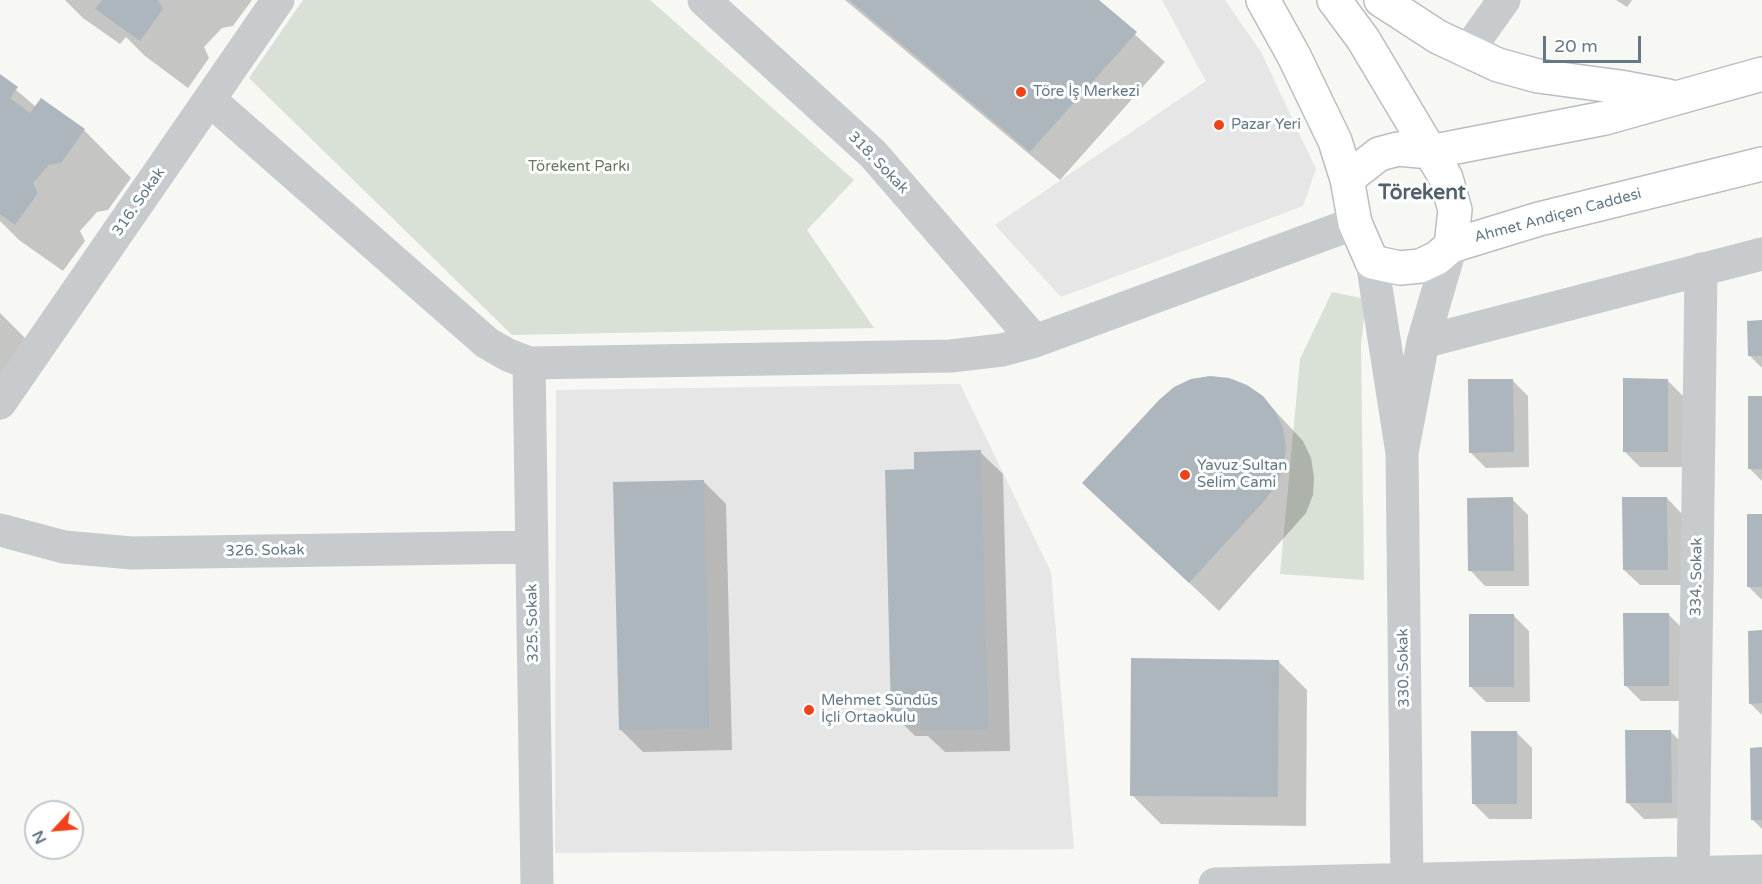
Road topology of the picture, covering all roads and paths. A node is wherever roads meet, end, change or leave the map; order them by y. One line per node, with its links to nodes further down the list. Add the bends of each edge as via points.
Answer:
1 (278, 0): 10 (street, 316. Sokak)
2 (704, 0): 19 (street, 318. Sokak, via 873,154)
3 (1263, 0): 13 (main road, via 1319,105)
4 (1334, 0): 11 (main road, Ahmet Andiçen Caddesi, via 1363,39)
5 (1381, 0): 7 (main road, via 1438,38)
6 (1504, 0): 7 (street)
7 (1467, 52): 9 (main road, via 1538,76)
8 (1762, 74): 9 (main road)
9 (1673, 97): 11 (main road, via 1605,118)
10 (210, 100): 21 (street, via 487,343); 22 (street, 316. Sokak)
11 (1430, 152): 13 (main road, via 1398,148 1379,154); 15 (main road, Ahmet Andiçen Caddesi, via 1454,201)
12 (1762, 164): 15 (main road, Ahmet Andiçen Caddesi, via 1539,219)
13 (1347, 179): 14 (main road)
14 (1355, 223): 17 (main road); 19 (street)
15 (1451, 246): 17 (main road, via 1420,266 1400,268); 20 (street, 330. Sokak)
16 (1762, 254): 18 (street)
17 (1372, 262): 23 (street, 330. Sokak)
18 (1701, 269): 20 (street); 27 (street, 334. Sokak)
19 (1035, 341): 21 (street, via 1002,350 951,356)
20 (1424, 342): 23 (street, 330. Sokak)
21 (529, 363): 25 (street, 325. Sokak)
22 (0, 403)
23 (1402, 453): 28 (street, 330. Sokak)
24 (0, 530): 25 (street, 326. Sokak, via 64,547 132,553)
25 (532, 547): 29 (street, 325. Sokak)
26 (1762, 871): 27 (street)
27 (1693, 878): 28 (street)
28 (1407, 882): 30 (street)
29 (537, 884)
30 (1215, 884)

